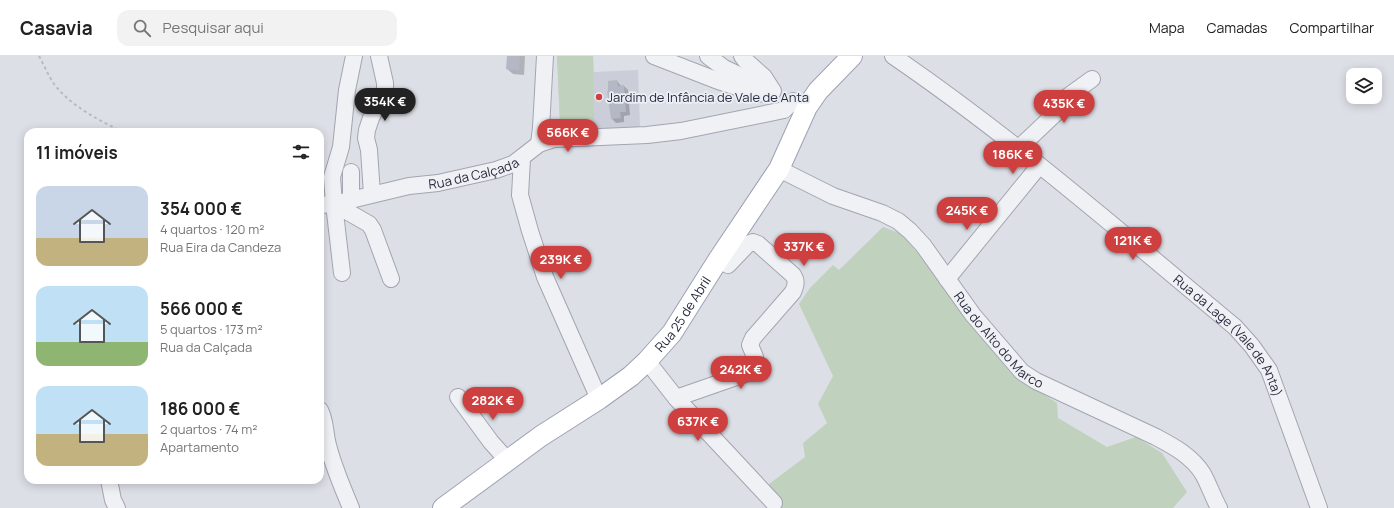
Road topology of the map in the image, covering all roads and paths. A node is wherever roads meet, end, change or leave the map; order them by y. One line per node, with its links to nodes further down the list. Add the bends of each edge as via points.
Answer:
1 (39, 56): 13 (path, via 54,84 84,111)
2 (354, 56): 22 (street, via 347,90 341,147)
3 (379, 56): 20 (street, via 385,90 371,118 366,138)
4 (545, 56): 14 (street)
5 (654, 56): 11 (street, via 758,94)
6 (708, 56): 11 (street, via 724,68)
7 (742, 56): 11 (street, via 764,77)
8 (852, 56): 12 (main road, Rua 25 de Abril, via 818,91)
9 (894, 56): 15 (street, Rua da Lage (Vale de Anta))
10 (1092, 79): 15 (street, via 1067,97 1057,112)
11 (774, 91): 12 (street)
12 (800, 104): 14 (street, Rua da Calçada, via 784,110 681,131 554,139); 18 (main road, Rua 25 de Abril)
13 (115, 128)
14 (539, 144): 16 (street, Rua da Calçada)
15 (1018, 149): 17 (street, Rua da Lage (Vale de Anta))
16 (522, 158): 20 (street, Rua da Calçada, via 496,170); 30 (street, via 520,195 530,231 545,277)
17 (1039, 166): 26 (street); 39 (street, Rua da Lage (Vale de Anta), via 1235,327 1252,346 1269,370)
18 (779, 169): 23 (main road, Rua 25 de Abril); 26 (street, Rua do Alto do Marco, via 833,196 898,221 923,245)
19 (351, 172): 21 (street)
20 (372, 194): 21 (street, Rua da Calçada)
21 (351, 200): 22 (street, Rua da Calçada)
22 (327, 204): 24 (street); 25 (street, via 369,224)
23 (718, 260): 27 (main road, Rua 25 de Abril, via 672,334); 29 (street, via 728,265 748,244 754,242 793,275 796,286 753,338 750,346 755,357 751,369 745,374)
24 (342, 273)
25 (391, 279)
26 (947, 279): 38 (street, Rua do Alto do Marco, via 972,315 1022,372 1175,447 1190,458 1202,473)
27 (648, 361): 29 (street); 30 (main road, Rua 25 de Abril)
28 (458, 397): 32 (street)
29 (676, 398): 34 (street)
30 (599, 399): 32 (main road, Rua 25 de Abril, via 541,436)
31 (324, 422): 36 (street, via 327,440)
32 (508, 461): 37 (main road, Rua 25 de Abril)
33 (110, 484): 35 (street)
34 (774, 503)
35 (117, 508)
36 (351, 508)
37 (444, 508)
38 (1219, 508)
39 (1320, 508)

